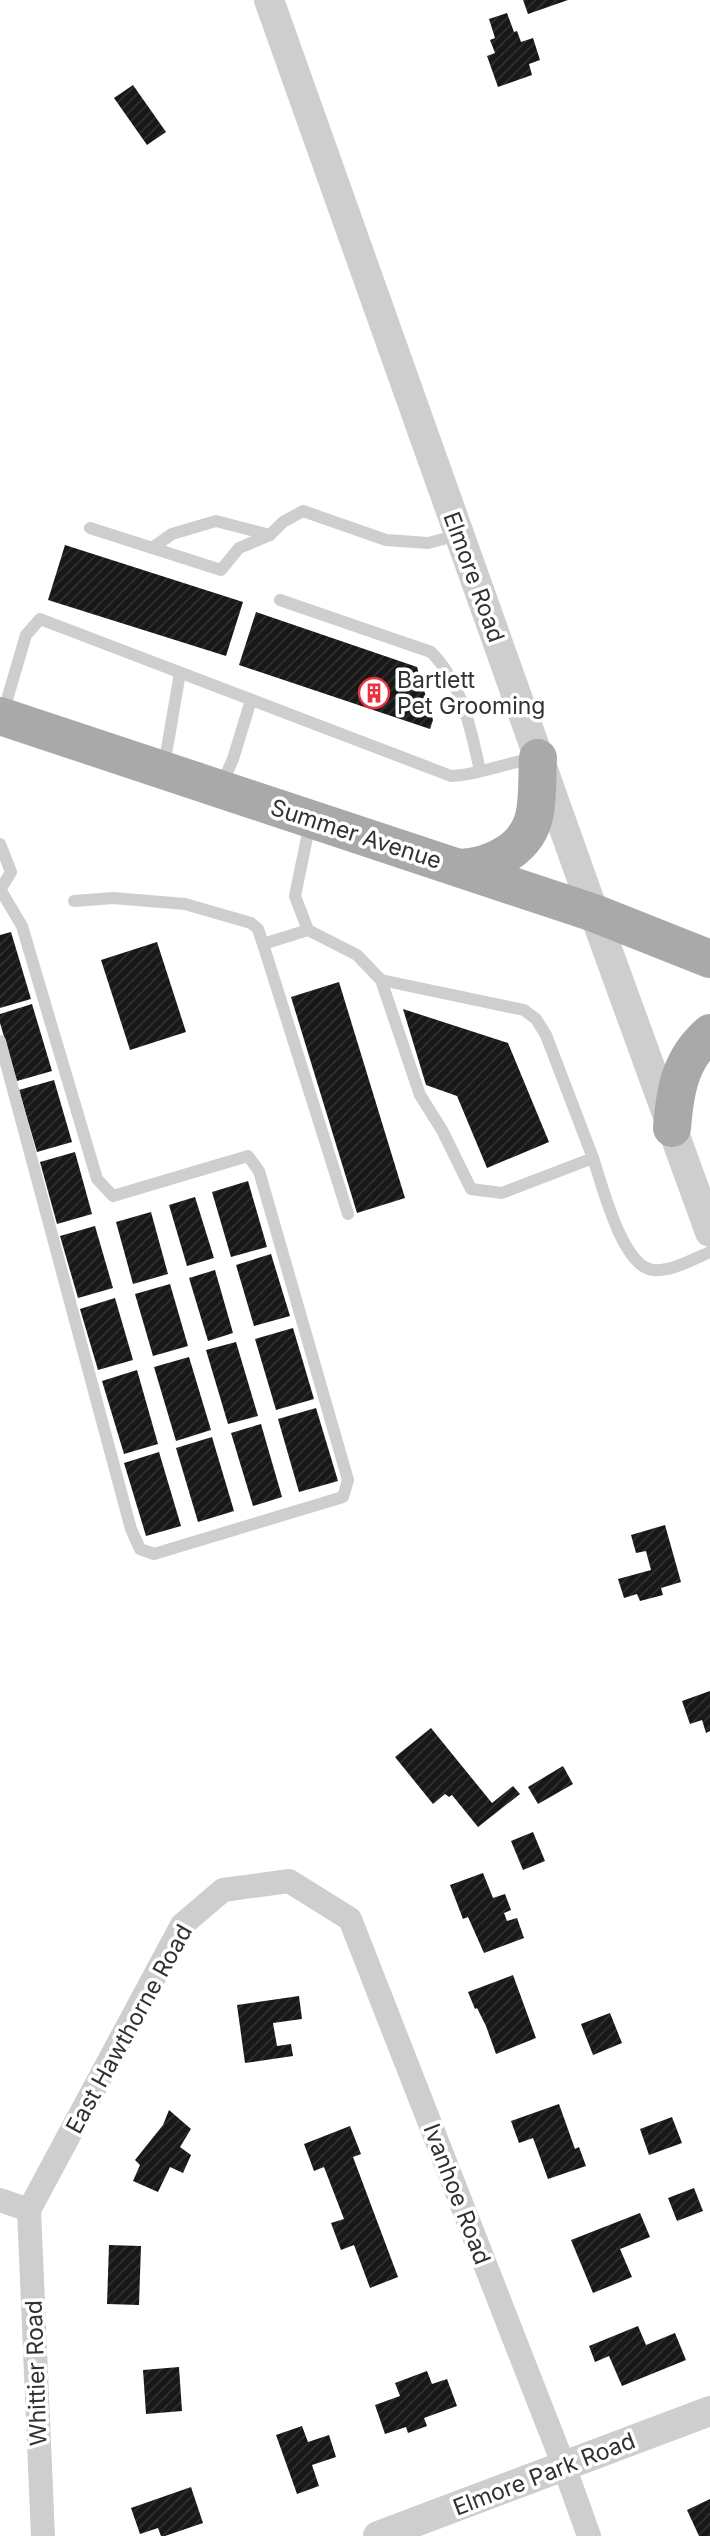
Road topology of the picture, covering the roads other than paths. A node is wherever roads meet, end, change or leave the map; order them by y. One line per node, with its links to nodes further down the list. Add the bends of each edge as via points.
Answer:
1 (269, 0): 3 (street, Elmore Road)
2 (90, 528): 5 (lane)
3 (459, 535): 4 (lane, via 428,543 386,540 303,511); 10 (street, Elmore Road)
4 (270, 536): 5 (lane, via 216,521 172,534); 5 (lane, via 239,548 221,570)
5 (152, 548)
6 (280, 600): 12 (lane, via 431,652 445,665 465,708)
7 (180, 673): 8 (lane); 9 (lane, via 40,619 26,635); 11 (lane)
8 (251, 700): 12 (lane, via 450,776); 13 (lane)
9 (1, 719): 11 (main road, Summer Avenue)
10 (538, 758): 12 (lane); 16 (main road, via 535,814 528,835 495,861); 19 (street, Elmore Road)
11 (163, 770): 13 (main road, Summer Avenue)
12 (480, 771)
13 (220, 789): 14 (main road, Summer Avenue)
14 (311, 819): 16 (main road, Summer Avenue); 20 (lane, via 295,896)
15 (0, 844): 17 (lane, via 11,872)
16 (459, 868): 19 (main road, Summer Avenue)
17 (0, 889): 25 (lane, via 22,926 97,1179 113,1196 248,1156 259,1171 348,1480 344,1497 154,1554 140,1549)
18 (74, 901): 21 (lane, via 113,898 185,904 251,923)
19 (594, 913): 22 (main road, Summer Avenue); 26 (street, Elmore Road)
20 (308, 930): 21 (lane); 23 (lane, via 357,955)
21 (263, 944): 28 (lane)
22 (710, 959)
23 (381, 980): 27 (lane, via 524,1010 536,1019); 27 (lane, via 420,1095 471,1189 502,1193)
24 (710, 1033): 26 (main road, via 681,1072)
25 (0, 1041)
26 (672, 1128): 29 (street, Elmore Road)
27 (593, 1158): 30 (lane, via 627,1250 641,1266 653,1270 674,1267)
28 (348, 1214)
29 (710, 1231)
30 (710, 1252)
31 (289, 1881): 33 (street, East Hawthorne Road, via 223,1890 183,1925); 35 (street, Ivanhoe Road, via 350,1919)
32 (0, 2200): 33 (street)
33 (29, 2210): 36 (street, Whittier Road)
34 (710, 2411): 35 (street, Elmore Park Road)
35 (564, 2466): 37 (street, Elmore Park Road); 38 (street, Ivanhoe Road)
36 (43, 2536)
37 (378, 2536)
38 (589, 2536)

